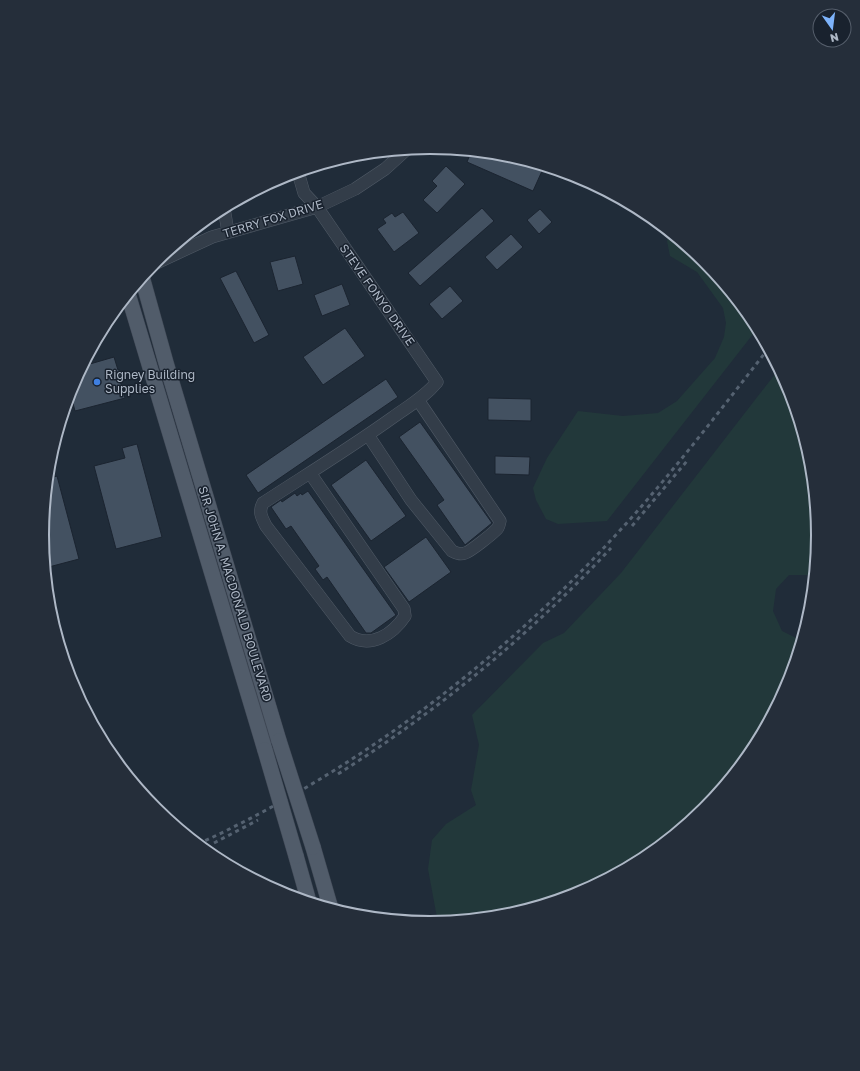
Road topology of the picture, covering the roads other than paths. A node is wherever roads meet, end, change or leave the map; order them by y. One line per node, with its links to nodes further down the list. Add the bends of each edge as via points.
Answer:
1 (400, 156): 3 (street, TERRY FOX DRIVE, via 355,190)
2 (300, 178): 3 (street, STEVE FONYO DRIVE, via 304,193)
3 (317, 207): 5 (street, TERRY FOX DRIVE); 9 (street, STEVE FONYO DRIVE, via 437,382)
4 (225, 215): 5 (street)
5 (228, 232): 6 (street, TERRY FOX DRIVE)
6 (172, 256)
7 (144, 284): 13 (main road, SIR JOHN A. MACDONALD BOULEVARD, bridge)
8 (130, 301): 12 (main road, SIR JOHN A. MACDONALD BOULEVARD, bridge, via 266,750)
9 (418, 400): 10 (street); 10 (street, via 500,521 496,530 471,549 458,554 452,551 411,500)
10 (368, 435): 11 (street)
11 (310, 472): 11 (street, via 263,503 260,508 261,515 266,526 350,636 356,640 373,641 386,635 399,624 405,616 404,609)
12 (307, 896)
13 (329, 903)

